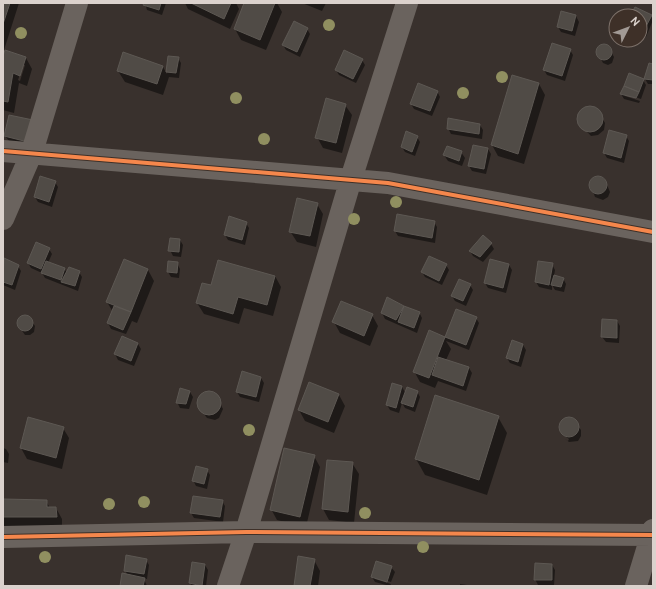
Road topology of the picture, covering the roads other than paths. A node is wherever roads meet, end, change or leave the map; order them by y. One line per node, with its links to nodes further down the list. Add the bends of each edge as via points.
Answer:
1 (77, 3): 4 (street)
2 (407, 3): 5 (street)
3 (3, 151): 4 (street)
4 (32, 152): 5 (street); 6 (street)
5 (351, 179): 7 (street, via 388,183); 8 (street)
6 (3, 219)
7 (653, 232)
8 (246, 532): 9 (street); 10 (street); 11 (street)
9 (652, 533): 12 (street)
10 (3, 537)
11 (228, 586)
12 (636, 586)

